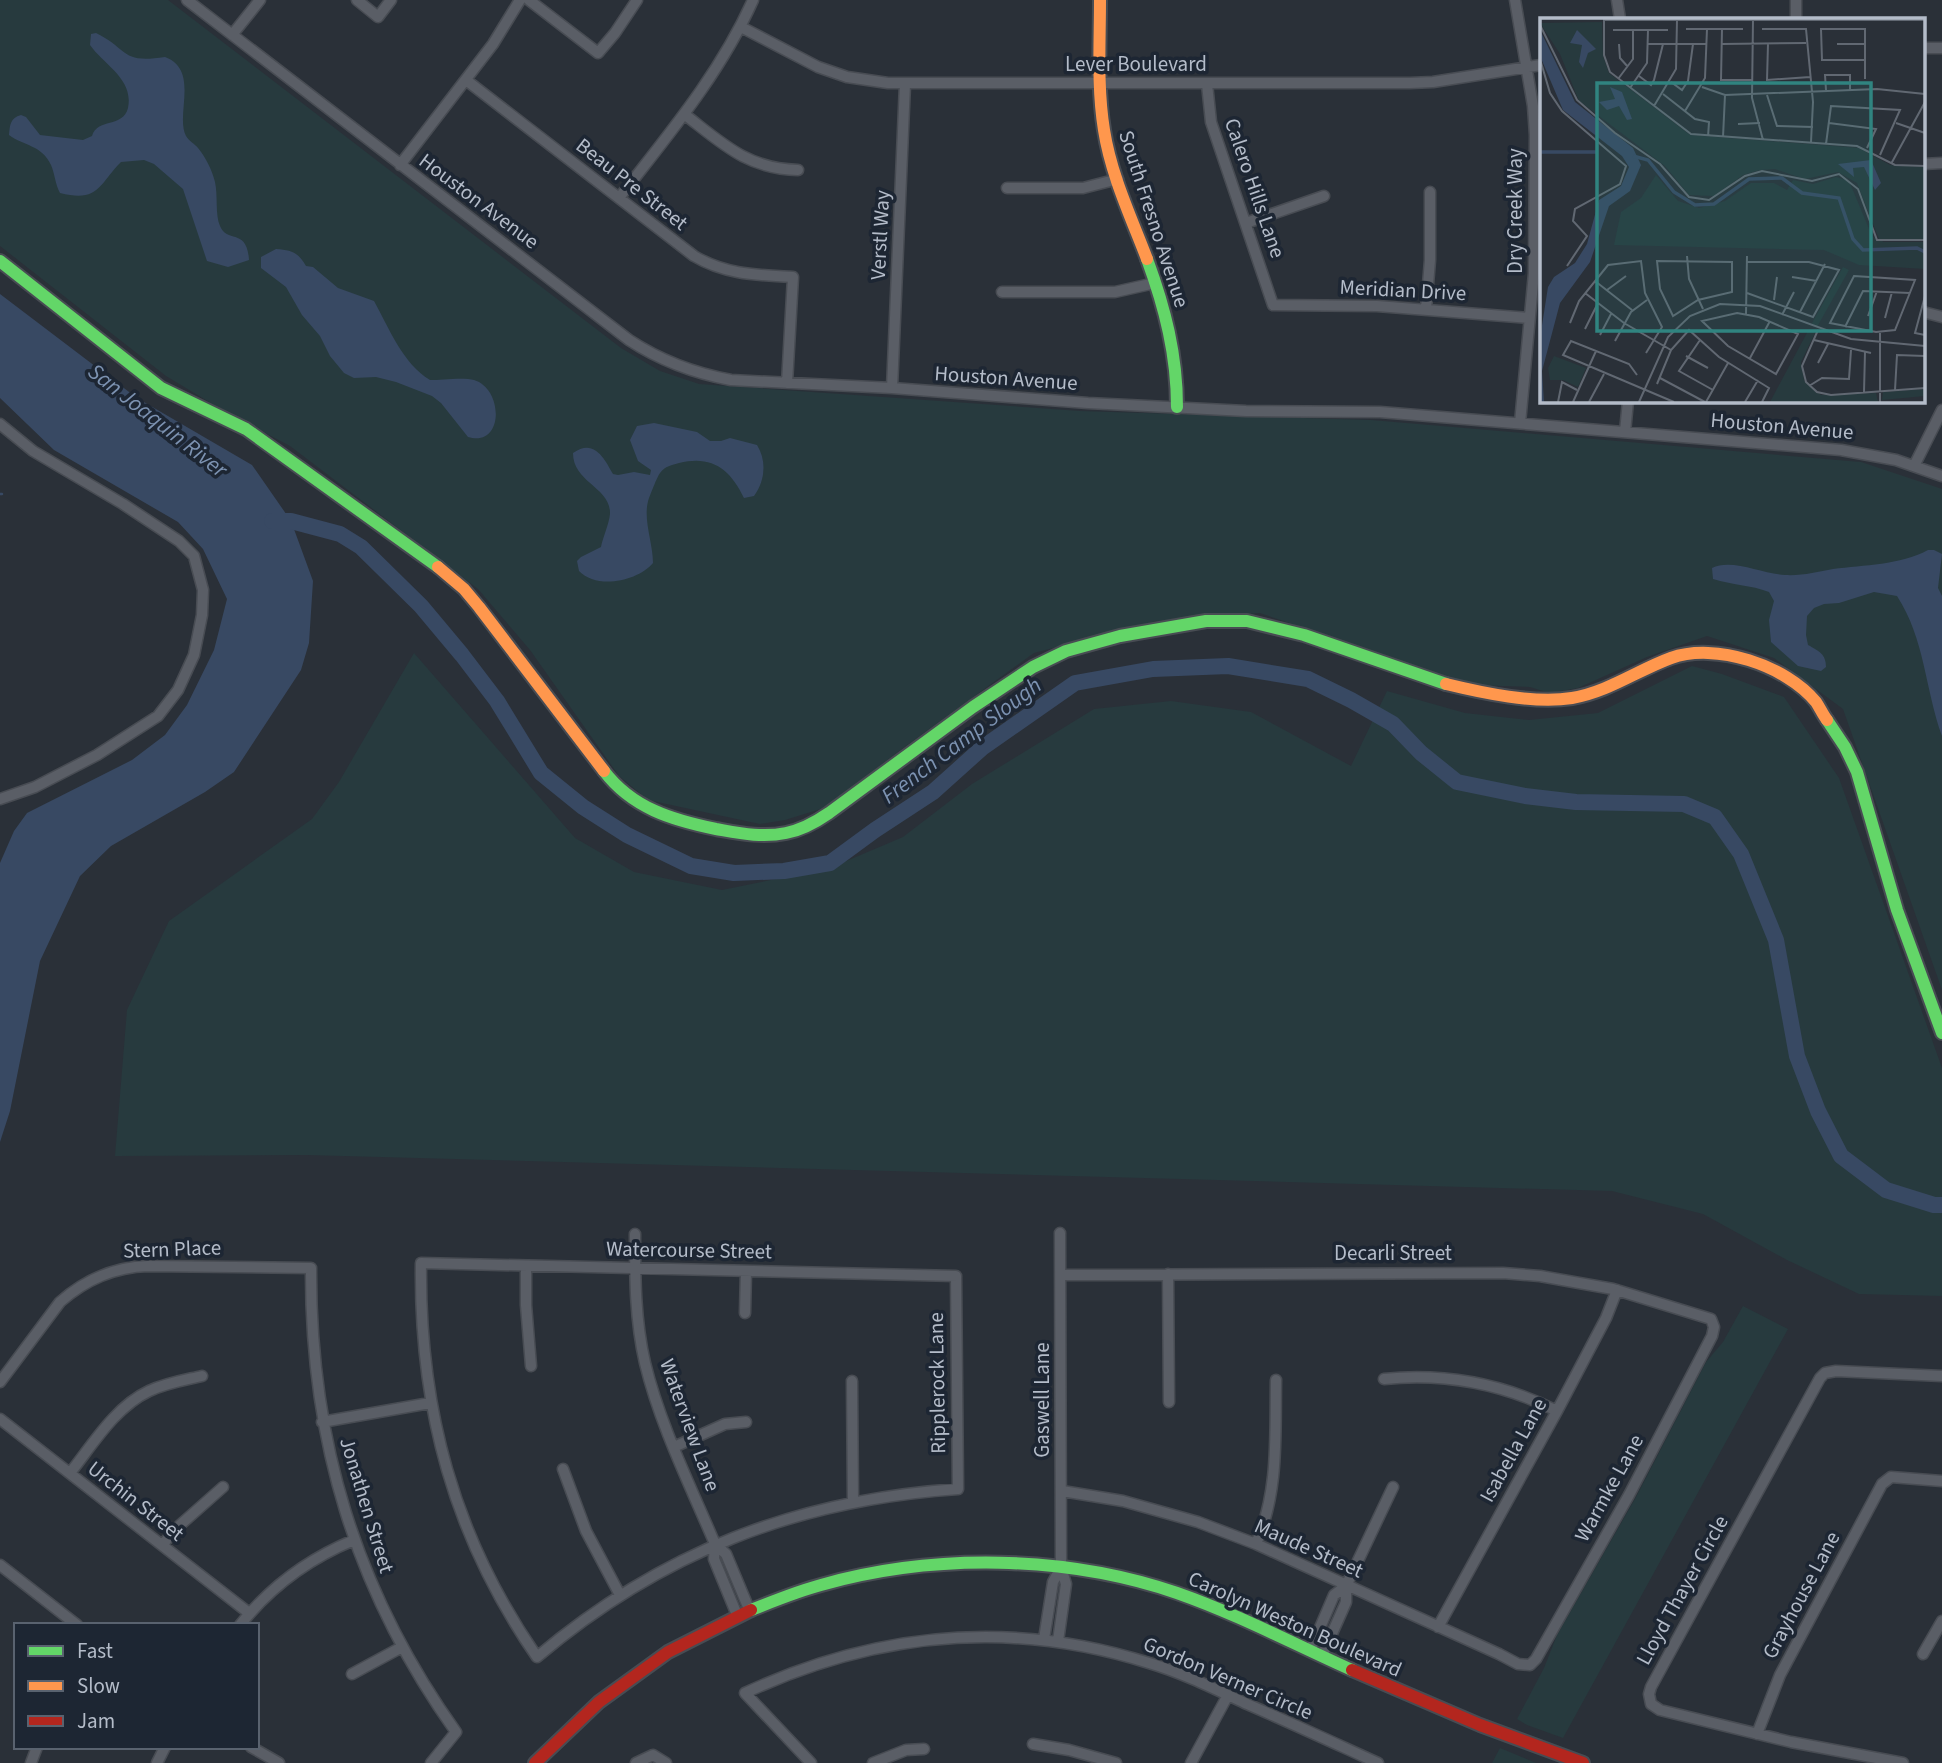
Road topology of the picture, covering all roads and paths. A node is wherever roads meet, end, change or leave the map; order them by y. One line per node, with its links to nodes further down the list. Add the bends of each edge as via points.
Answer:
1 (187, 0): 16 (street, Houston Avenue)
2 (260, 0): 16 (street)
3 (357, 0): 4 (street, via 378,17)
4 (391, 0)
5 (520, 0): 21 (street)
6 (529, 0): 7 (street, via 598,53)
7 (637, 0)
8 (753, 0): 15 (street)
9 (1100, 0): 23 (street, South Fresno Avenue)
10 (1515, 0): 20 (street, Dry Creek Way)
11 (1617, 0): 13 (street)
12 (1796, 0): 14 (street)
13 (1620, 18)
14 (1796, 18)
15 (741, 27): 22 (street, Lever Boulevard, via 827,71); 25 (street)
16 (232, 35): 28 (street, Houston Avenue)
17 (1924, 48): 18 (street)
18 (1942, 48)
19 (1540, 65): 20 (street, Lever Boulevard)
20 (1526, 67): 24 (street, Lever Boulevard, via 1433,82); 43 (street, Dry Creek Way, via 1535,135 1534,273)
21 (466, 80): 28 (street); 34 (street, Beau Pre Street)
22 (905, 84): 23 (street, Lever Boulevard); 45 (street, Verstl Way)
23 (1100, 84): 24 (street, Lever Boulevard); 30 (street, South Fresno Avenue, via 1104,129)
24 (1206, 84): 35 (street, Calero Hills Lane, via 1211,122)
25 (684, 114): 29 (street, via 741,157); 34 (street)
26 (1942, 163): 27 (street)
27 (1924, 164)
28 (400, 165): 44 (street, Houston Avenue, via 647,352 708,376)
29 (797, 170)
30 (1118, 180): 31 (street, via 1083,188); 37 (street, South Fresno Avenue)
31 (1007, 188)
32 (1430, 192): 40 (street)
33 (1324, 195): 35 (street)
34 (619, 198): 44 (street, Beau Pre Street, via 706,263 733,272 793,277)
35 (1246, 223): 39 (street, Calero Hills Lane)
36 (0, 261): 55 (street, via 160,387 246,429 447,574 479,607 615,785 649,810 684,822 758,835 784,834 802,827 876,781 989,695 1046,659 1085,645 1172,626 1250,622 1301,634 1429,679 1525,698 1581,697 1669,657 1693,651 1719,651 1758,664 1818,703 1849,754 1899,916)
37 (1155, 283): 38 (street, via 1115,292); 47 (street, South Fresno Avenue, via 1172,340)
38 (1002, 292)
39 (1273, 304): 40 (street, Meridian Drive)
40 (1426, 309): 43 (street, Meridian Drive)
41 (1924, 312): 42 (street)
42 (1942, 317)
43 (1529, 318): 50 (street, Dry Creek Way)
44 (787, 383): 45 (street, Houston Avenue)
45 (892, 388): 47 (street, Houston Avenue)
46 (1628, 402): 51 (street)
47 (1177, 407): 50 (street, Houston Avenue, via 1380,412)
48 (1942, 410): 52 (street)
49 (0, 424): 54 (street, via 33,451 179,541 194,556 203,590 194,655 178,690 158,716 97,755 35,787)
50 (1520, 424): 51 (street, Houston Avenue)
51 (1625, 432): 52 (street, Houston Avenue, via 1841,450)
52 (1914, 466): 53 (street, Houston Avenue)
53 (1942, 476)
54 (0, 799)
55 (1942, 1034)
56 (1060, 1233): 63 (street, Gaswell Lane)
57 (635, 1234): 60 (street, Waterview Lane)
58 (526, 1266): 60 (street, Watercourse Street); 68 (street); 76 (street, Watercourse Street, via 421,1263 422,1336)
59 (312, 1268): 74 (street, Stern Place, via 148,1266 99,1275 60,1302); 79 (street, Jonathen Street, via 313,1348)
60 (635, 1268): 61 (street, Watercourse Street); 81 (street, Waterview Lane, via 645,1362)
61 (746, 1271): 64 (street, Watercourse Street); 66 (street)
62 (1168, 1274): 63 (street, Decarli Street); 65 (street, Decarli Street, via 1472,1272 1540,1276); 75 (street)
63 (1061, 1275): 87 (street, Gaswell Lane)
64 (956, 1276): 88 (street, Ripplerock Lane, via 958,1489)
65 (1617, 1290): 67 (street, Decarli Street, via 1711,1319); 77 (street, Isabella Lane)
66 (745, 1314)
67 (1714, 1326): 108 (street, Warmke Lane, via 1629,1495)
68 (531, 1366)
69 (202, 1376): 83 (street, via 161,1386 135,1399 112,1420)
70 (1942, 1376): 111 (street, Lloyd Thayer Circle, via 1836,1371 1820,1378 1651,1687 1651,1704 1660,1710)
71 (1384, 1379): 77 (street, via 1469,1381 1518,1393)
72 (1276, 1380): 91 (street, via 1273,1489)
73 (852, 1381): 88 (street)
74 (0, 1382)
75 (1169, 1402)
76 (430, 1403): 79 (street); 96 (street, via 466,1529 494,1589 537,1657)
77 (1557, 1411): 102 (street, Isabella Lane)
78 (0, 1419): 83 (street, Urchin Street)
79 (323, 1422): 89 (street, Jonathen Street)
80 (746, 1422): 81 (street, via 725,1424)
81 (674, 1447): 90 (street, Waterview Lane)
82 (563, 1469): 96 (street, via 586,1531)
83 (70, 1474): 92 (street, Urchin Street)
84 (1942, 1481): 111 (street, Grayhouse Lane, via 1891,1477 1882,1484 1780,1675)
85 (223, 1487): 92 (street)
86 (1393, 1487): 95 (street)
87 (1062, 1492): 91 (street, Maude Street, via 1159,1510); 93 (street, Gaswell Lane)
88 (853, 1501): 90 (street, via 778,1520)
89 (354, 1540): 98 (street, via 291,1573); 105 (street, Jonathen Street)
90 (715, 1544): 96 (street); 97 (street, Waterview Lane, via 726,1555)
91 (1256, 1544): 95 (street, Maude Street)
92 (162, 1545): 98 (street, Urchin Street)
93 (1061, 1567): 97 (street, Carolyn Weston Boulevard, via 999,1562 905,1567 832,1581); 103 (street, Gaswell Lane, via 1053,1582); 104 (street, Gaswell Lane, via 1066,1584); 106 (street, Carolyn Weston Boulevard, via 1158,1587 1227,1611)
94 (1, 1568): 100 (street)
95 (1346, 1586): 102 (street, Maude Street); 106 (street, via 1346,1602)
96 (620, 1595)
97 (743, 1612): 118 (street, Carolyn Weston Boulevard, via 626,1679)
98 (249, 1613): 101 (street)
99 (1942, 1621): 107 (street)
100 (74, 1623)
101 (242, 1623)
102 (1438, 1627): 108 (street, Maude Street, via 1517,1664)
103 (1044, 1639): 104 (street, Gordon Verner Circle); 121 (street, Gordon Verner Circle, via 957,1637 894,1644 824,1661 745,1693)
104 (1058, 1641): 110 (street, Gordon Verner Circle, via 1149,1663)
105 (402, 1647): 109 (street); 117 (street, Jonathen Street, via 456,1732)
106 (1316, 1654): 115 (street, Carolyn Weston Boulevard)
107 (1923, 1654)
108 (1530, 1665)
109 (352, 1674)
110 (1228, 1695): 124 (street); 125 (street, Gordon Verner Circle)
111 (1757, 1734): 127 (street, Lloyd Thayer Circle)
112 (1033, 1744): 123 (street)
113 (254, 1749): 116 (street)
114 (925, 1749): 122 (street, via 906,1750)
115 (1566, 1760): 126 (street, Carolyn Weston Boulevard)
116 (278, 1763)
117 (431, 1763)
118 (535, 1763)
119 (636, 1763): 120 (street, via 653,1755)
120 (666, 1763)
121 (811, 1763)
122 (873, 1763)
123 (1116, 1763)
124 (1191, 1763)
125 (1378, 1763)
126 (1583, 1763)
127 (1903, 1763)

